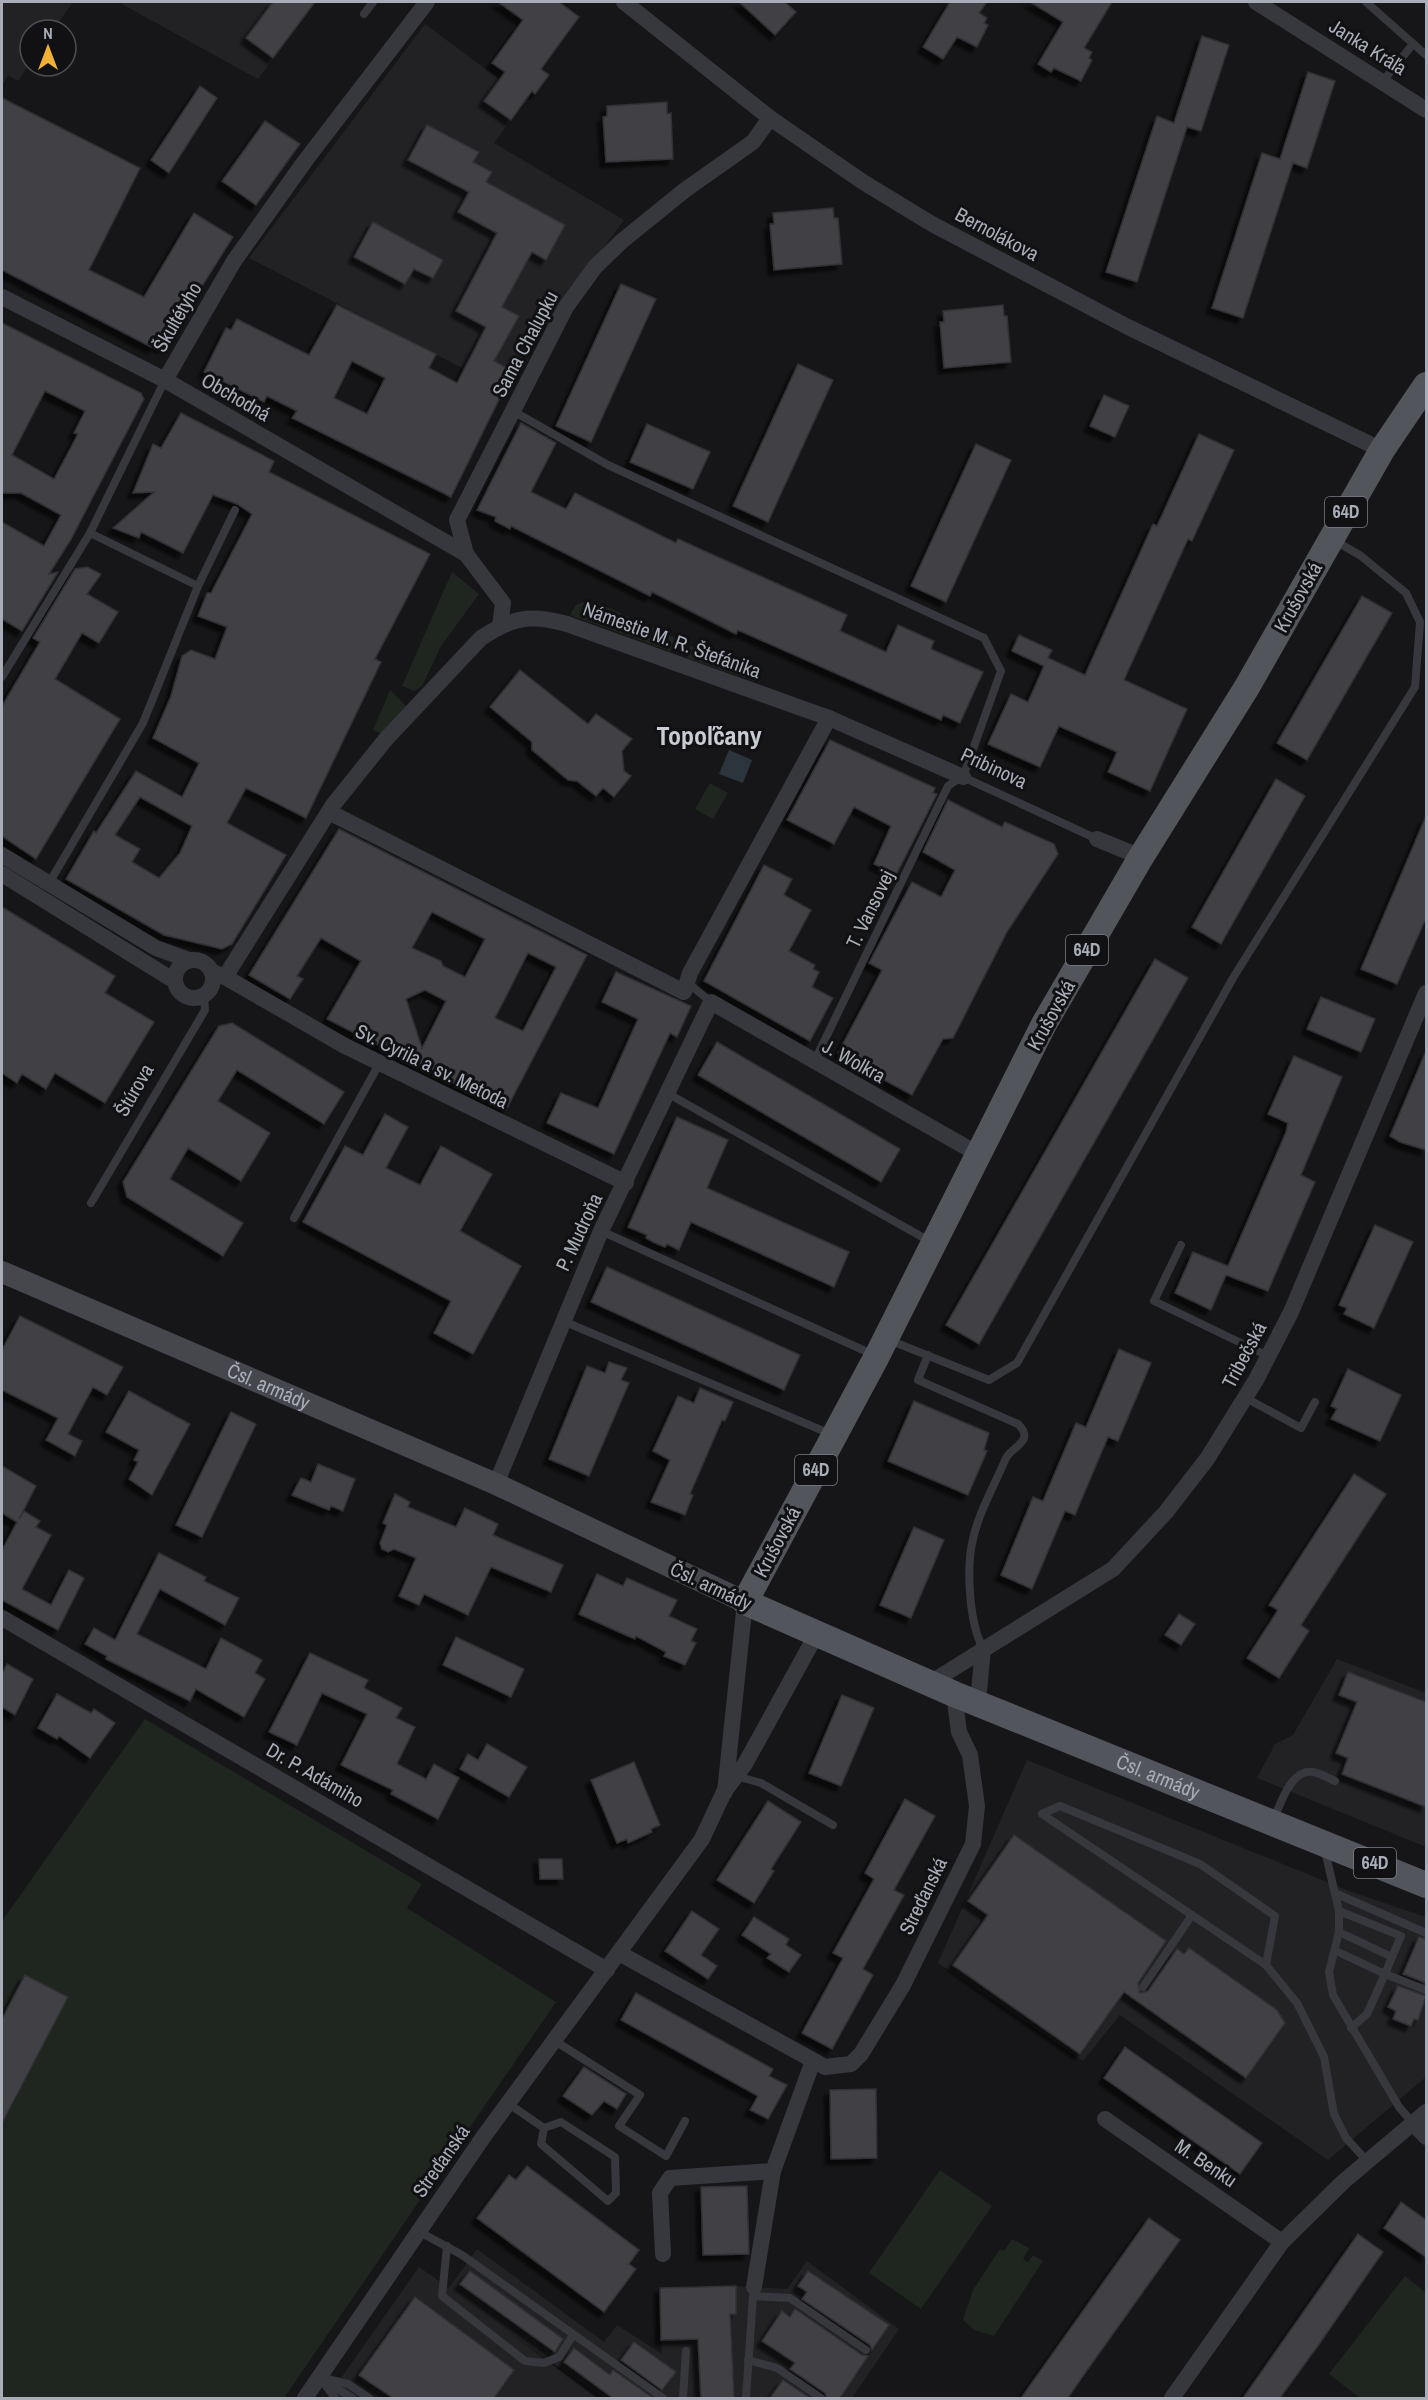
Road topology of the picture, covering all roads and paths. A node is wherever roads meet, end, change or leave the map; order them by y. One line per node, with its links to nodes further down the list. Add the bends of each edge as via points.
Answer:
1 (373, 2): 6 (lane)
2 (425, 2): 13 (street, Škultétyho, via 234,261)
3 (624, 2): 11 (street, Bernolákova)
4 (1256, 2): 9 (street, Janka Kráľa)
5 (1366, 2): 7 (lane)
6 (364, 14)
7 (1413, 44): 8 (lane); 9 (lane)
8 (1426, 56)
9 (1383, 81): 10 (street, Janka Kráľa)
10 (1426, 110)
11 (770, 118): 15 (street, Sama Chalupku, via 753,142 685,190 595,267 566,307); 16 (street, Bernolákova, via 932,224 1128,327)
12 (2, 297): 13 (street, Obchodná)
13 (165, 380): 18 (lane, Škultétyho); 20 (street, Obchodná)
14 (1424, 396): 16 (main road, Krušovská / 64D)
15 (513, 411): 20 (street, Sama Chalupku, via 458,520); 25 (lane, via 608,465 984,638 1001,671)
16 (1382, 450): 19 (main road, Krušovská / 64D)
17 (235, 510): 21 (lane)
18 (90, 533): 21 (lane); 23 (lane, Škultétyho)
19 (1330, 539): 29 (main road, Krušovská / 64D, via 1247,687); 52 (lane, via 1361,556 1406,593 1420,622 1414,687 1233,978 1017,1363 989,1380)
20 (466, 554): 22 (street, via 503,603)
21 (198, 586): 31 (lane, via 143,723)
22 (500, 626): 24 (street, Námestie M. R. Štefánika, via 524,617 567,624); 26 (street, Námestie M. R. Štefánika, via 481,638 386,739)
23 (2, 677)
24 (829, 718): 25 (street, Pribinova); 35 (street, via 690,973)
25 (963, 777): 27 (lane, Pribinova); 39 (lane, T. Vansovej, via 948,786)
26 (331, 808): 33 (street); 35 (street, via 684,992)
27 (1097, 838): 29 (street, Pribinova)
28 (2, 855): 31 (street, Sv. Cyrila a sv. Metoda)
29 (1141, 856): 42 (main road, Krušovská / 64D, via 1044,1024)
30 (2, 874): 31 (street, Sv. Cyrila a sv. Metoda)
31 (44, 891): 32 (street, Sv. Cyrila a sv. Metoda, via 156,948); 34 (street, Sv. Cyrila a sv. Metoda)
32 (189, 960): 33 (street, Sv. Cyrila a sv. Metoda, via 203,961); 34 (street, via 178,967)
33 (219, 974): 37 (street); 40 (street, Sv. Cyrila a sv. Metoda)
34 (174, 980): 37 (street, Sv. Cyrila a sv. Metoda, via 179,993 191,999)
35 (688, 984): 38 (lane)
36 (1426, 993): 53 (street, Tribečská, via 1291,1312)
37 (204, 996): 44 (lane, Štúrova, via 205,1010)
38 (711, 1002): 39 (street, J. Wolkra); 41 (street, P. Mudroňa)
39 (814, 1063): 42 (street, J. Wolkra)
40 (380, 1064): 43 (street, Sv. Cyrila a sv. Metoda); 45 (lane)
41 (667, 1093): 43 (street, P. Mudroňa); 47 (lane)
42 (978, 1154): 47 (main road, Krušovská / 64D)
43 (626, 1183): 46 (street, P. Mudroňa)
44 (91, 1203)
45 (294, 1218)
46 (601, 1231): 50 (street, P. Mudroňa); 51 (lane)
47 (934, 1243): 51 (main road, Krušovská / 64D)
48 (1181, 1245): 53 (lane, via 1154,1301)
49 (2, 1272): 57 (main road, Čsl. armády)
50 (562, 1320): 56 (lane); 57 (street, P. Mudroňa)
51 (882, 1347): 52 (lane); 56 (main road, Krušovská / 64D)
52 (928, 1355): 61 (lane, via 918,1380 1024,1430 1023,1443 1006,1458 973,1539 971,1588 975,1634)
53 (1268, 1356): 54 (street, Tribečská)
54 (1246, 1398): 55 (lane, via 1301,1428); 61 (street, Tribečská, via 1173,1503 1113,1569)
55 (1315, 1402)
56 (834, 1436): 58 (main road, Krušovská / 64D)
57 (496, 1484): 58 (main road, Čsl. armády)
58 (745, 1602): 60 (main road, Čsl. armády / 64D); 67 (street, Streďanská)
59 (2, 1618): 81 (street, Dr. P. Adámiho)
60 (816, 1635): 62 (main road, Čsl. armády / 64D); 65 (street, Streďanská)
61 (983, 1648): 62 (street, Tribečská); 64 (street)
62 (930, 1683): 63 (main road, Čsl. armády / 64D)
63 (954, 1694): 64 (main road, Čsl. armády / 64D); 87 (street, Streďanská, via 959,1732 970,1755 977,1806 973,1844 903,1985 861,2054 851,2064 825,2067)
64 (978, 1702): 68 (main road, Čsl. armády / 64D)
65 (736, 1776): 67 (street, Streďanská); 69 (lane, via 762,1783)
66 (1335, 1781): 68 (lane, via 1311,1771 1298,1775)
67 (724, 1792): 78 (street, Streďanská, via 702,1839)
68 (1273, 1821): 70 (main road, Čsl. armády / 64D)
69 (833, 1825)
70 (1323, 1841): 71 (main road, Čsl. armády / 64D); 72 (lane)
71 (1426, 1885)
72 (1337, 1894): 73 (lane); 76 (lane)
73 (1339, 1911): 75 (lane); 79 (lane, via 1401,1936)
74 (1192, 1915): 80 (lane); 80 (lane, via 1042,1814 1060,1806 1200,1863 1275,1916); 83 (lane)
75 (1339, 1932): 77 (lane); 79 (lane)
76 (1426, 1933)
77 (1335, 1951): 82 (lane); 85 (lane, via 1329,1972 1333,1995)
78 (619, 1953): 81 (street, Streďanská); 87 (street, Streďanská)
79 (1392, 1957): 82 (lane)
80 (1266, 1965): 94 (lane, via 1297,2003 1324,2057 1334,2114 1346,2138)
81 (607, 1970): 86 (street, Streďanská)
82 (1385, 1974): 84 (lane); 85 (lane, via 1367,2014)
83 (1143, 1987)
84 (1426, 1990)
85 (1351, 2028): 89 (lane, via 1399,2107)
86 (555, 2041): 88 (street, Streďanská); 91 (lane, via 640,2095 619,2126 666,2156)
87 (813, 2061): 95 (street)
88 (509, 2104): 92 (lane); 96 (street, Streďanská)
89 (1420, 2118): 93 (street); 94 (street)
90 (1105, 2119): 97 (street, M. Benku)
91 (685, 2121)
92 (544, 2128): 92 (lane, via 541,2144 608,2201 616,2193 615,2157 561,2122)
93 (1426, 2138)
94 (1367, 2161): 97 (street)
95 (773, 2172): 99 (street, via 670,2178 660,2193); 100 (street)
96 (418, 2231): 98 (lane); 105 (street, Streďanská)
97 (1282, 2242): 114 (street)
98 (447, 2246): 101 (lane); 101 (lane, via 442,2296 525,2361 544,2363 559,2357)
99 (663, 2254)
100 (754, 2291): 102 (lane, via 790,2298); 104 (lane)
101 (573, 2335): 110 (lane)
102 (866, 2350)
103 (686, 2351): 111 (lane)
104 (748, 2360): 112 (lane); 113 (lane, via 777,2367)
105 (319, 2377): 106 (street, Streďanská); 107 (lane); 108 (lane); 109 (lane, via 348,2384)
106 (305, 2398)
107 (335, 2398)
108 (352, 2398)
109 (369, 2398)
110 (663, 2398)
111 (683, 2398)
112 (746, 2398)
113 (821, 2398)
114 (1172, 2398)

